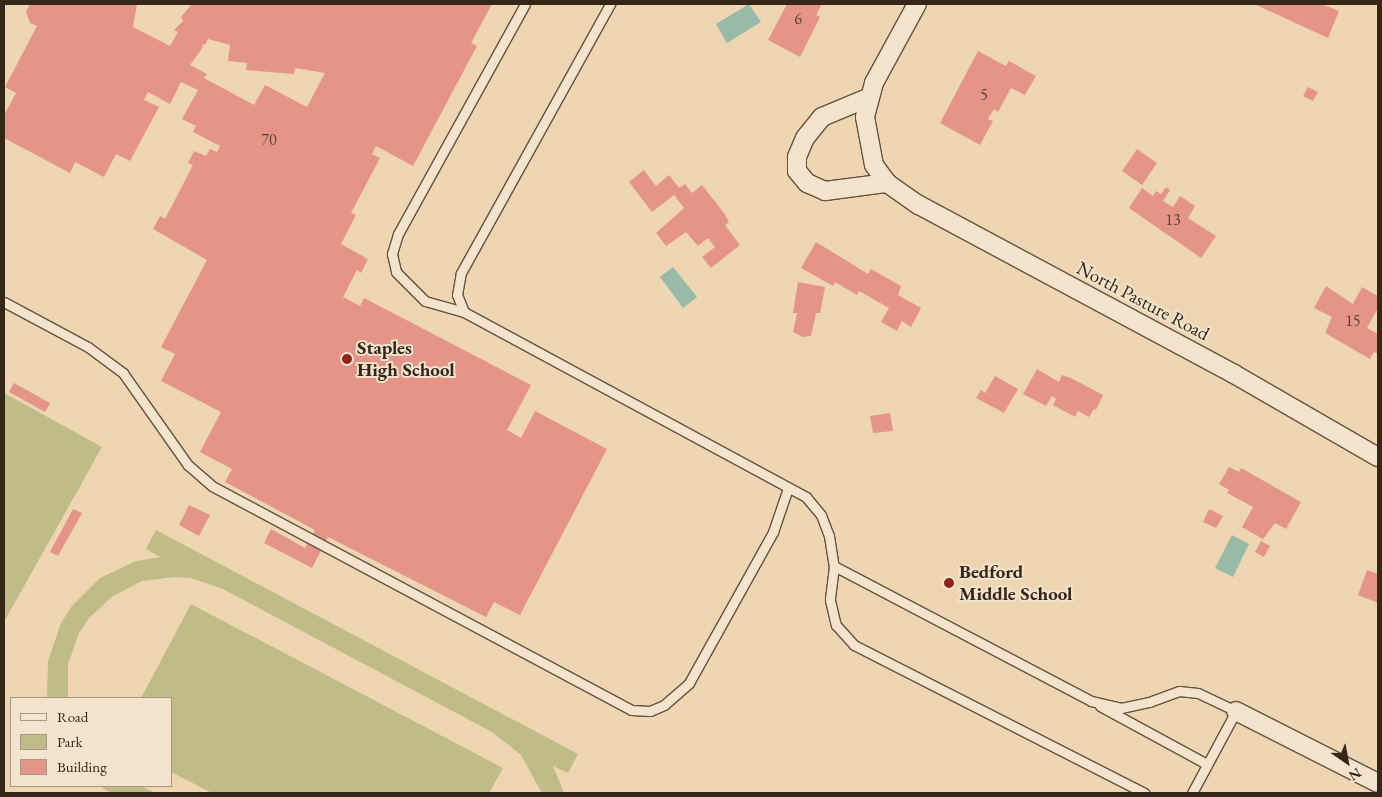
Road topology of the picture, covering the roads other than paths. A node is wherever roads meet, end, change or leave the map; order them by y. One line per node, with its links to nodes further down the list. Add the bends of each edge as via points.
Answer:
1 (525, 4): 7 (lane, via 394,244 394,268 402,279 425,301)
2 (610, 4): 7 (lane, via 461,273 457,295)
3 (917, 4): 4 (street, North Pasture Road, via 874,83)
4 (870, 97): 5 (street, North Pasture Road, via 865,117 868,145 874,165); 5 (street, via 822,117 802,144 797,157 798,171 806,183 825,191)
5 (887, 183): 8 (street, North Pasture Road, via 919,205 1234,374)
6 (4, 302): 9 (lane, via 88,347 123,373 188,465 212,486 631,710 650,711 664,705 689,683 773,532)
7 (464, 312): 9 (lane)
8 (1378, 457)
9 (788, 488): 10 (lane, via 806,497 821,515 829,536)
10 (834, 566): 11 (lane); 15 (lane, via 830,600 836,625 854,645)
11 (1091, 701): 12 (lane, via 1121,708 1179,691 1198,693); 13 (lane)
12 (1236, 711): 13 (lane); 14 (street)
13 (1207, 764): 16 (lane)
14 (1378, 783)
15 (1145, 793)
16 (1192, 793)

